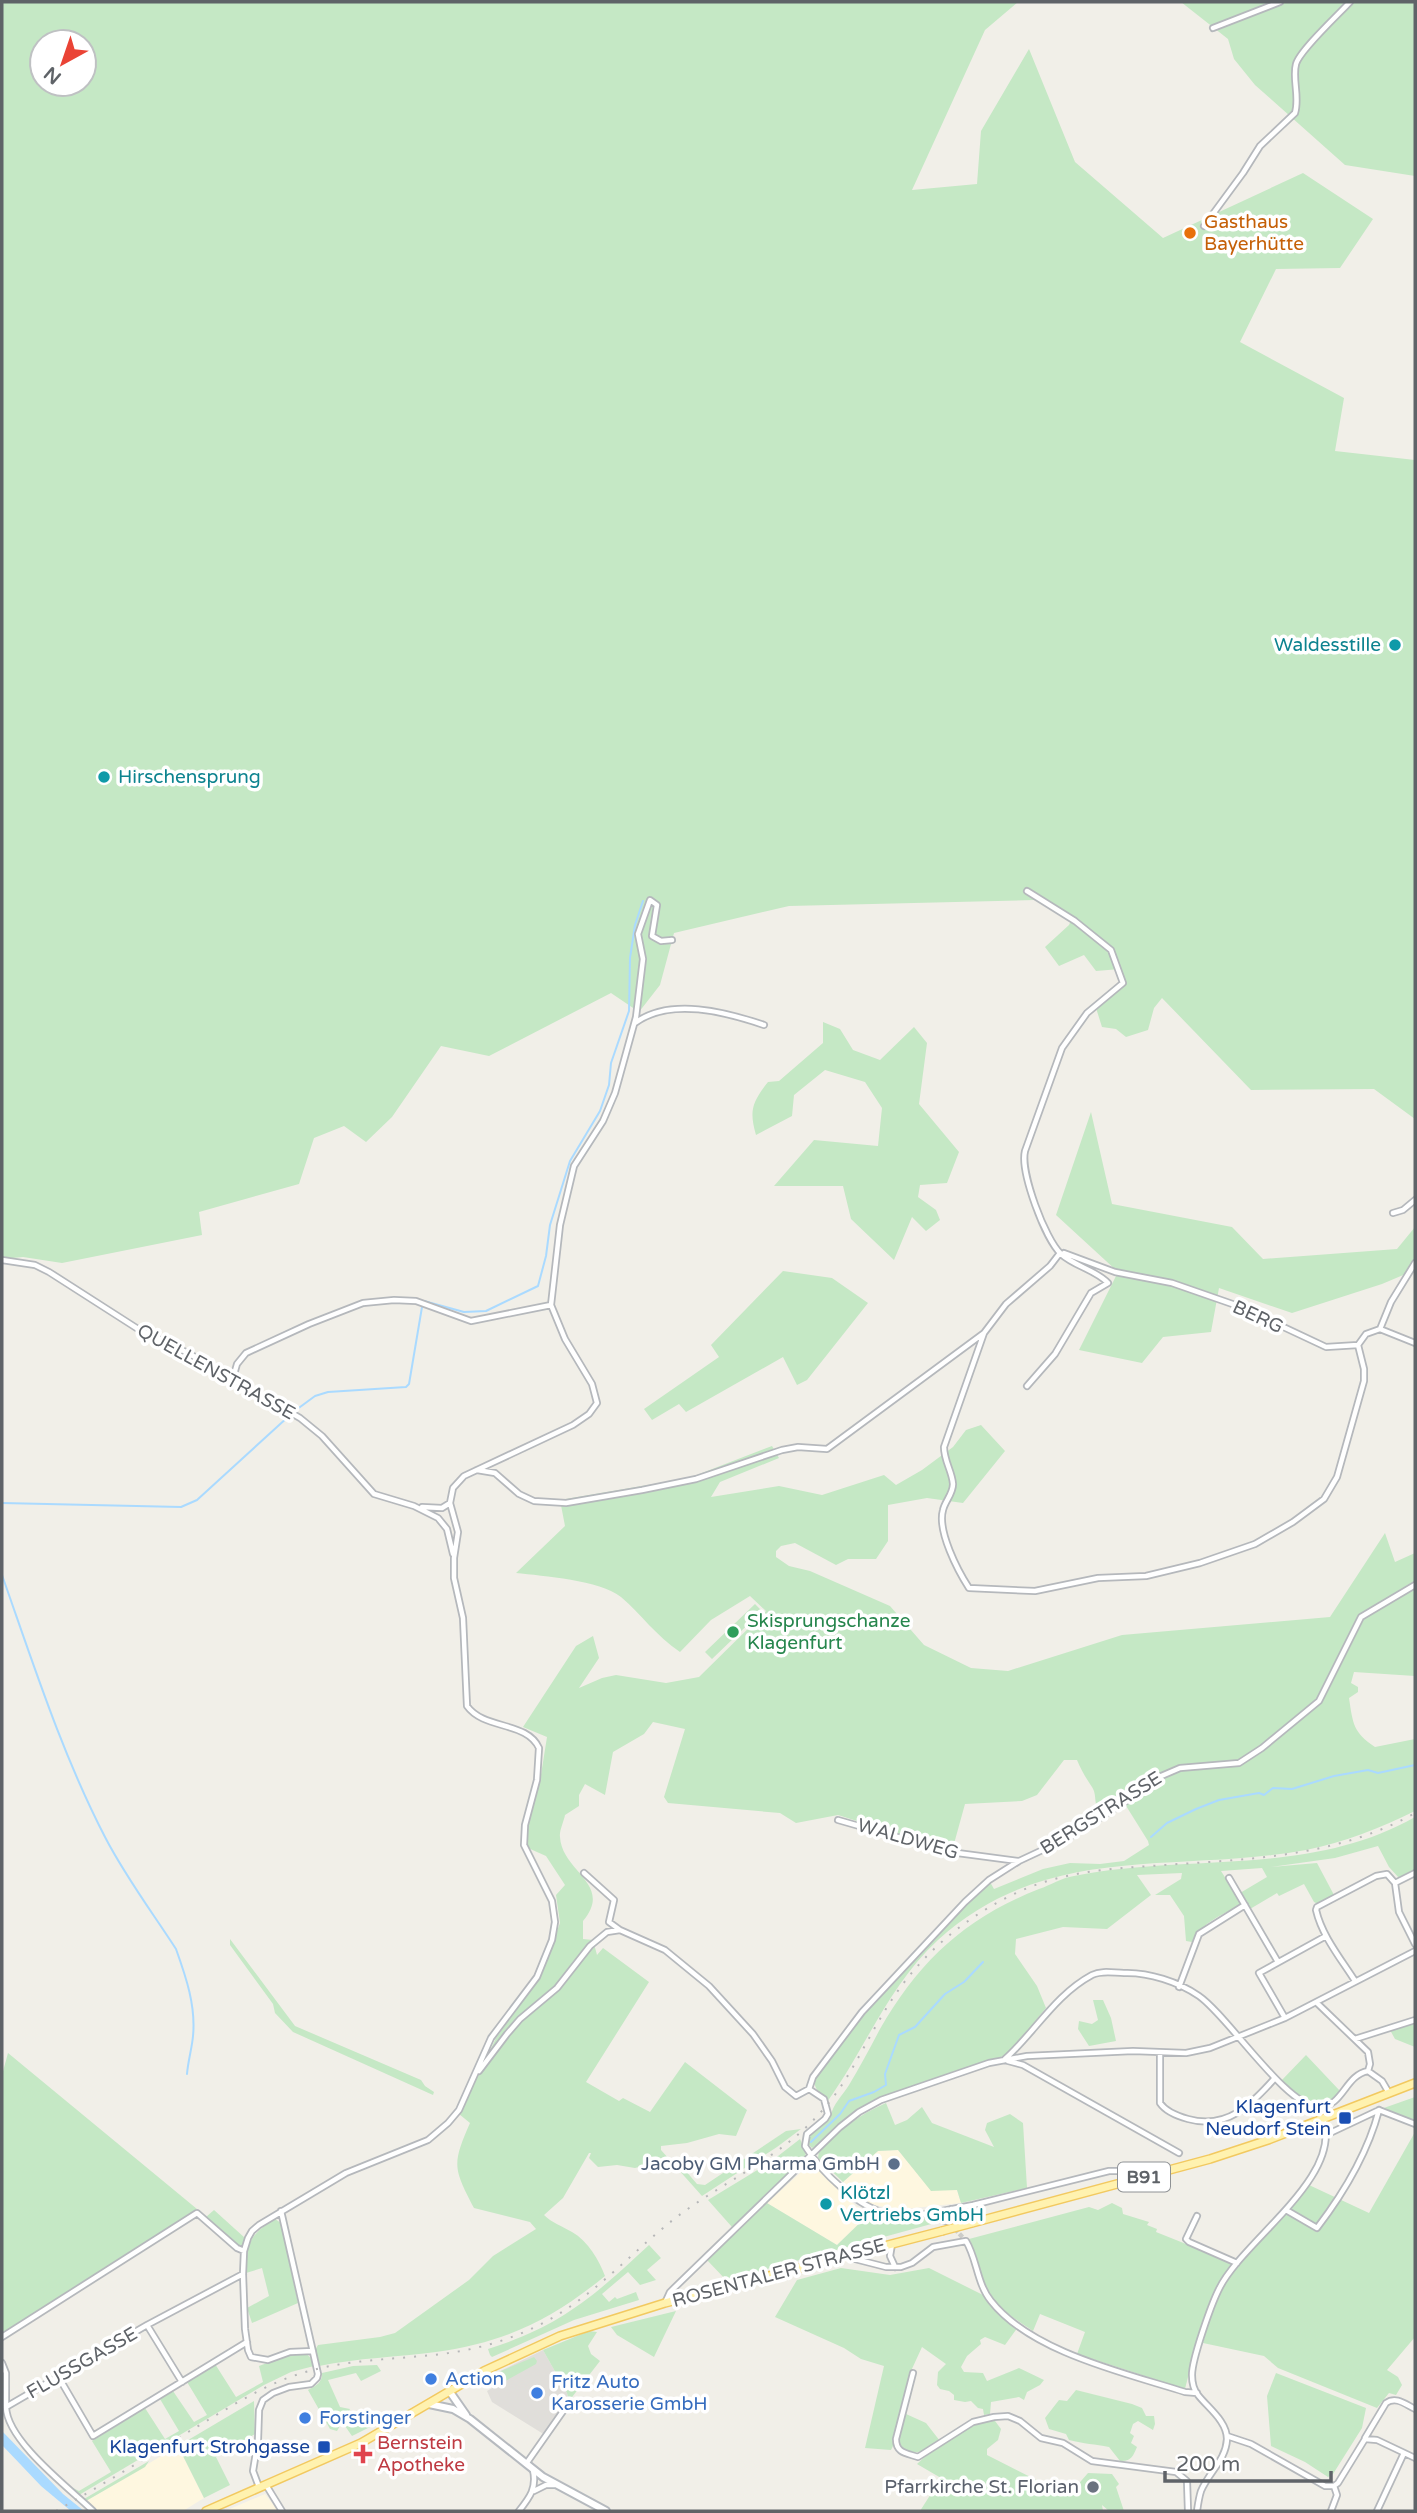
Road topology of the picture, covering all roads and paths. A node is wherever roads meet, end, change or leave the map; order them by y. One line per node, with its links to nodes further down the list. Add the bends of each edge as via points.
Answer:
1 (1280, 2): 3 (street)
2 (1350, 2): 4 (street, via 1296,63 1295,113 1260,146)
3 (1213, 28)
4 (1204, 226)
5 (1027, 891): 11 (street, via 1111,950 1123,983 1087,1013 1062,1048 1025,1151 1030,1191)
6 (672, 940): 7 (street, via 652,936 657,905 650,900 638,934 643,959)
7 (634, 1023): 8 (street, via 645,1015 702,1009); 14 (street, via 610,1108 579,1155 567,1189)
8 (764, 1025)
9 (1415, 1200): 10 (street)
10 (1393, 1213)
11 (1060, 1253): 18 (street, via 1006,1304); 20 (street, BERG, via 1218,1299 1326,1347); 22 (street, via 1108,1283 1091,1293 1055,1354)
12 (2, 1260): 21 (street, QUELLENSTRASSE, via 49,1272 138,1329)
13 (1415, 1263): 17 (street)
14 (551, 1305): 15 (street); 16 (street)
15 (541, 1309): 16 (street); 21 (street, via 471,1321 416,1301 363,1303 246,1353)
16 (555, 1317): 23 (street, via 593,1384 595,1407 566,1429)
17 (1380, 1329): 19 (street); 20 (street, via 1366,1334)
18 (984, 1333): 20 (street, via 944,1447 953,1490 942,1511 942,1524 954,1562 970,1588 1035,1591 1098,1578 1146,1576 1200,1563 1255,1544 1324,1499 1337,1477 1364,1381); 23 (street, via 827,1449 782,1450 696,1479 566,1503 534,1501 495,1473)
19 (1415, 1343)
20 (1358, 1345)
21 (233, 1378): 25 (street, QUELLENSTRASSE, via 322,1436 374,1494)
22 (1027, 1386)
23 (477, 1470): 24 (street, via 459,1480)
24 (450, 1503): 25 (street, QUELLENSTRASSE, via 442,1508); 26 (street, via 458,1532)
25 (414, 1506): 26 (street, QUELLENSTRASSE, via 444,1524)
26 (454, 1559): 52 (street, via 463,1618 467,1706 484,1719 525,1733 540,1748 523,1836 552,1901 555,1922 537,1977 491,2038)
27 (1415, 1586): 29 (street, BERGSTRASSE, via 1361,1617 1319,1701 1262,1748 1239,1763 1169,1772 1066,1839)
28 (838, 1820): 29 (street, WALDWEG, via 962,1855)
29 (1019, 1861): 55 (street, BERGSTRASSE, via 965,1902 862,2012 813,2077)
30 (584, 1873): 35 (street, via 614,1900)
31 (1415, 1873): 33 (street)
32 (1229, 1878): 34 (street)
33 (1395, 1883): 38 (street, via 1383,1874 1317,1907); 39 (street, via 1399,1912)
34 (1245, 1905): 41 (street); 43 (street, via 1199,1934)
35 (609, 1922): 36 (street); 37 (street)
36 (620, 1930): 37 (street); 55 (street, via 665,1950 709,1986 753,2034 789,2093 796,2096)
37 (607, 1932): 52 (street, via 557,1988 520,2019)
38 (1326, 1936): 41 (street); 42 (street)
39 (1415, 1944)
40 (1415, 1951): 42 (street)
41 (1278, 1962): 45 (street, via 1259,1973)
42 (1355, 1981): 44 (street)
43 (1180, 1987): 47 (street, via 1206,2001); 50 (street, via 1136,1972 1092,1975 1049,2009)
44 (1317, 2002): 45 (street); 48 (street)
45 (1285, 2018): 47 (street)
46 (1415, 2020): 48 (street)
47 (1239, 2038): 49 (street, via 1200,2051); 53 (street)
48 (1355, 2039): 51 (street, via 1370,2057)
49 (1160, 2053): 50 (street, via 1098,2052); 53 (street, via 1160,2103 1194,2121 1219,2122 1240,2112)
50 (1004, 2060): 61 (street, via 1023,2065); 62 (street, via 881,2101 859,2112)
51 (1368, 2070): 53 (street, via 1356,2075 1338,2098 1322,2107 1306,2104); 56 (street)
52 (474, 2078): 66 (street, via 459,2110 428,2140 346,2173)
53 (1275, 2078)
54 (1415, 2083): 56 (main road, ROSENTALER STRASSE / B91)
55 (809, 2089): 62 (street, via 824,2099 827,2107 825,2119 805,2138)
56 (1389, 2093): 58 (main road, ROSENTALER STRASSE / B91)
57 (1379, 2110): 59 (street); 60 (street); 65 (street, via 1340,2198 1317,2228)
58 (1324, 2119): 60 (street); 69 (main road, ROSENTALER STRASSE / B91, bridge, via 1188,2165)
59 (1415, 2124)
60 (1327, 2134): 65 (street, via 1315,2169)
61 (1179, 2153)
62 (811, 2155): 67 (street, via 872,2209 894,2215); 75 (street, via 670,2292)
63 (1138, 2171): 64 (street, via 1110,2171)
64 (951, 2210): 67 (street); 67 (street, via 947,2222)
65 (1286, 2210): 72 (street)
66 (281, 2211): 70 (street, via 252,2231); 79 (street)
67 (925, 2214)
68 (1197, 2216): 72 (street, via 1186,2239)
69 (892, 2244): 71 (main road, ROSENTALER STRASSE / B91); 73 (street, via 890,2256)
70 (244, 2251): 74 (street); 77 (street, via 197,2213)
71 (844, 2256): 73 (street); 75 (main road, ROSENTALER STRASSE / B91)
72 (1237, 2263): 85 (street, via 1219,2290 1194,2364)
73 (896, 2268): 85 (street, via 912,2263 929,2248 966,2241 991,2302 1035,2337 1094,2363)
74 (243, 2274): 76 (street, FLUSSGASSE); 78 (street)
75 (665, 2303): 84 (main road, ROSENTALER STRASSE / B91, via 560,2336)
76 (148, 2325): 82 (street, FLUSSGASSE); 83 (street)
77 (2, 2337)
78 (247, 2342): 79 (street, via 251,2357 261,2360); 83 (street)
79 (313, 2351): 100 (street, via 315,2381 272,2393 261,2404 253,2471)
80 (2, 2363): 87 (street)
81 (913, 2373): 108 (street, via 896,2439 901,2452 918,2457 973,2422 1008,2417 1041,2438 1069,2445 1092,2461 1176,2472 1186,2481)
82 (58, 2376): 83 (street, via 93,2436); 87 (street, FLUSSGASSE)
83 (182, 2382)
84 (450, 2392): 86 (main road, ROSENTALER STRASSE / B91); 89 (main road, via 448,2402); 91 (main road)
85 (1197, 2393): 92 (street)
86 (429, 2404): 89 (main road); 100 (main road, ROSENTALER STRASSE / B91, via 349,2449)
87 (6, 2407): 103 (street, FLUSSGASSE, via 22,2443)
88 (566, 2407): 96 (street)
89 (453, 2409): 91 (main road)
90 (1415, 2409): 93 (street, via 1390,2400)
91 (470, 2419): 96 (main road)
92 (1227, 2437): 101 (street, via 1251,2444 1325,2486); 109 (street)
93 (1365, 2439): 94 (street); 101 (street)
94 (1404, 2453): 95 (street); 111 (street)
95 (1415, 2458)
96 (526, 2464): 97 (main road)
97 (533, 2470): 98 (main road); 102 (street)
98 (543, 2477): 99 (main road); 102 (street)
99 (556, 2485): 102 (street); 107 (main road)
100 (262, 2486): 104 (main road, ROSENTALER STRASSE / B91); 105 (street)
101 (1334, 2486): 110 (street)
102 (535, 2488): 106 (street)
103 (93, 2511)
104 (206, 2511)
105 (282, 2511)
106 (519, 2511)
107 (606, 2511)
108 (1188, 2511)
109 (1196, 2511)
110 (1331, 2511)
111 (1377, 2511)

